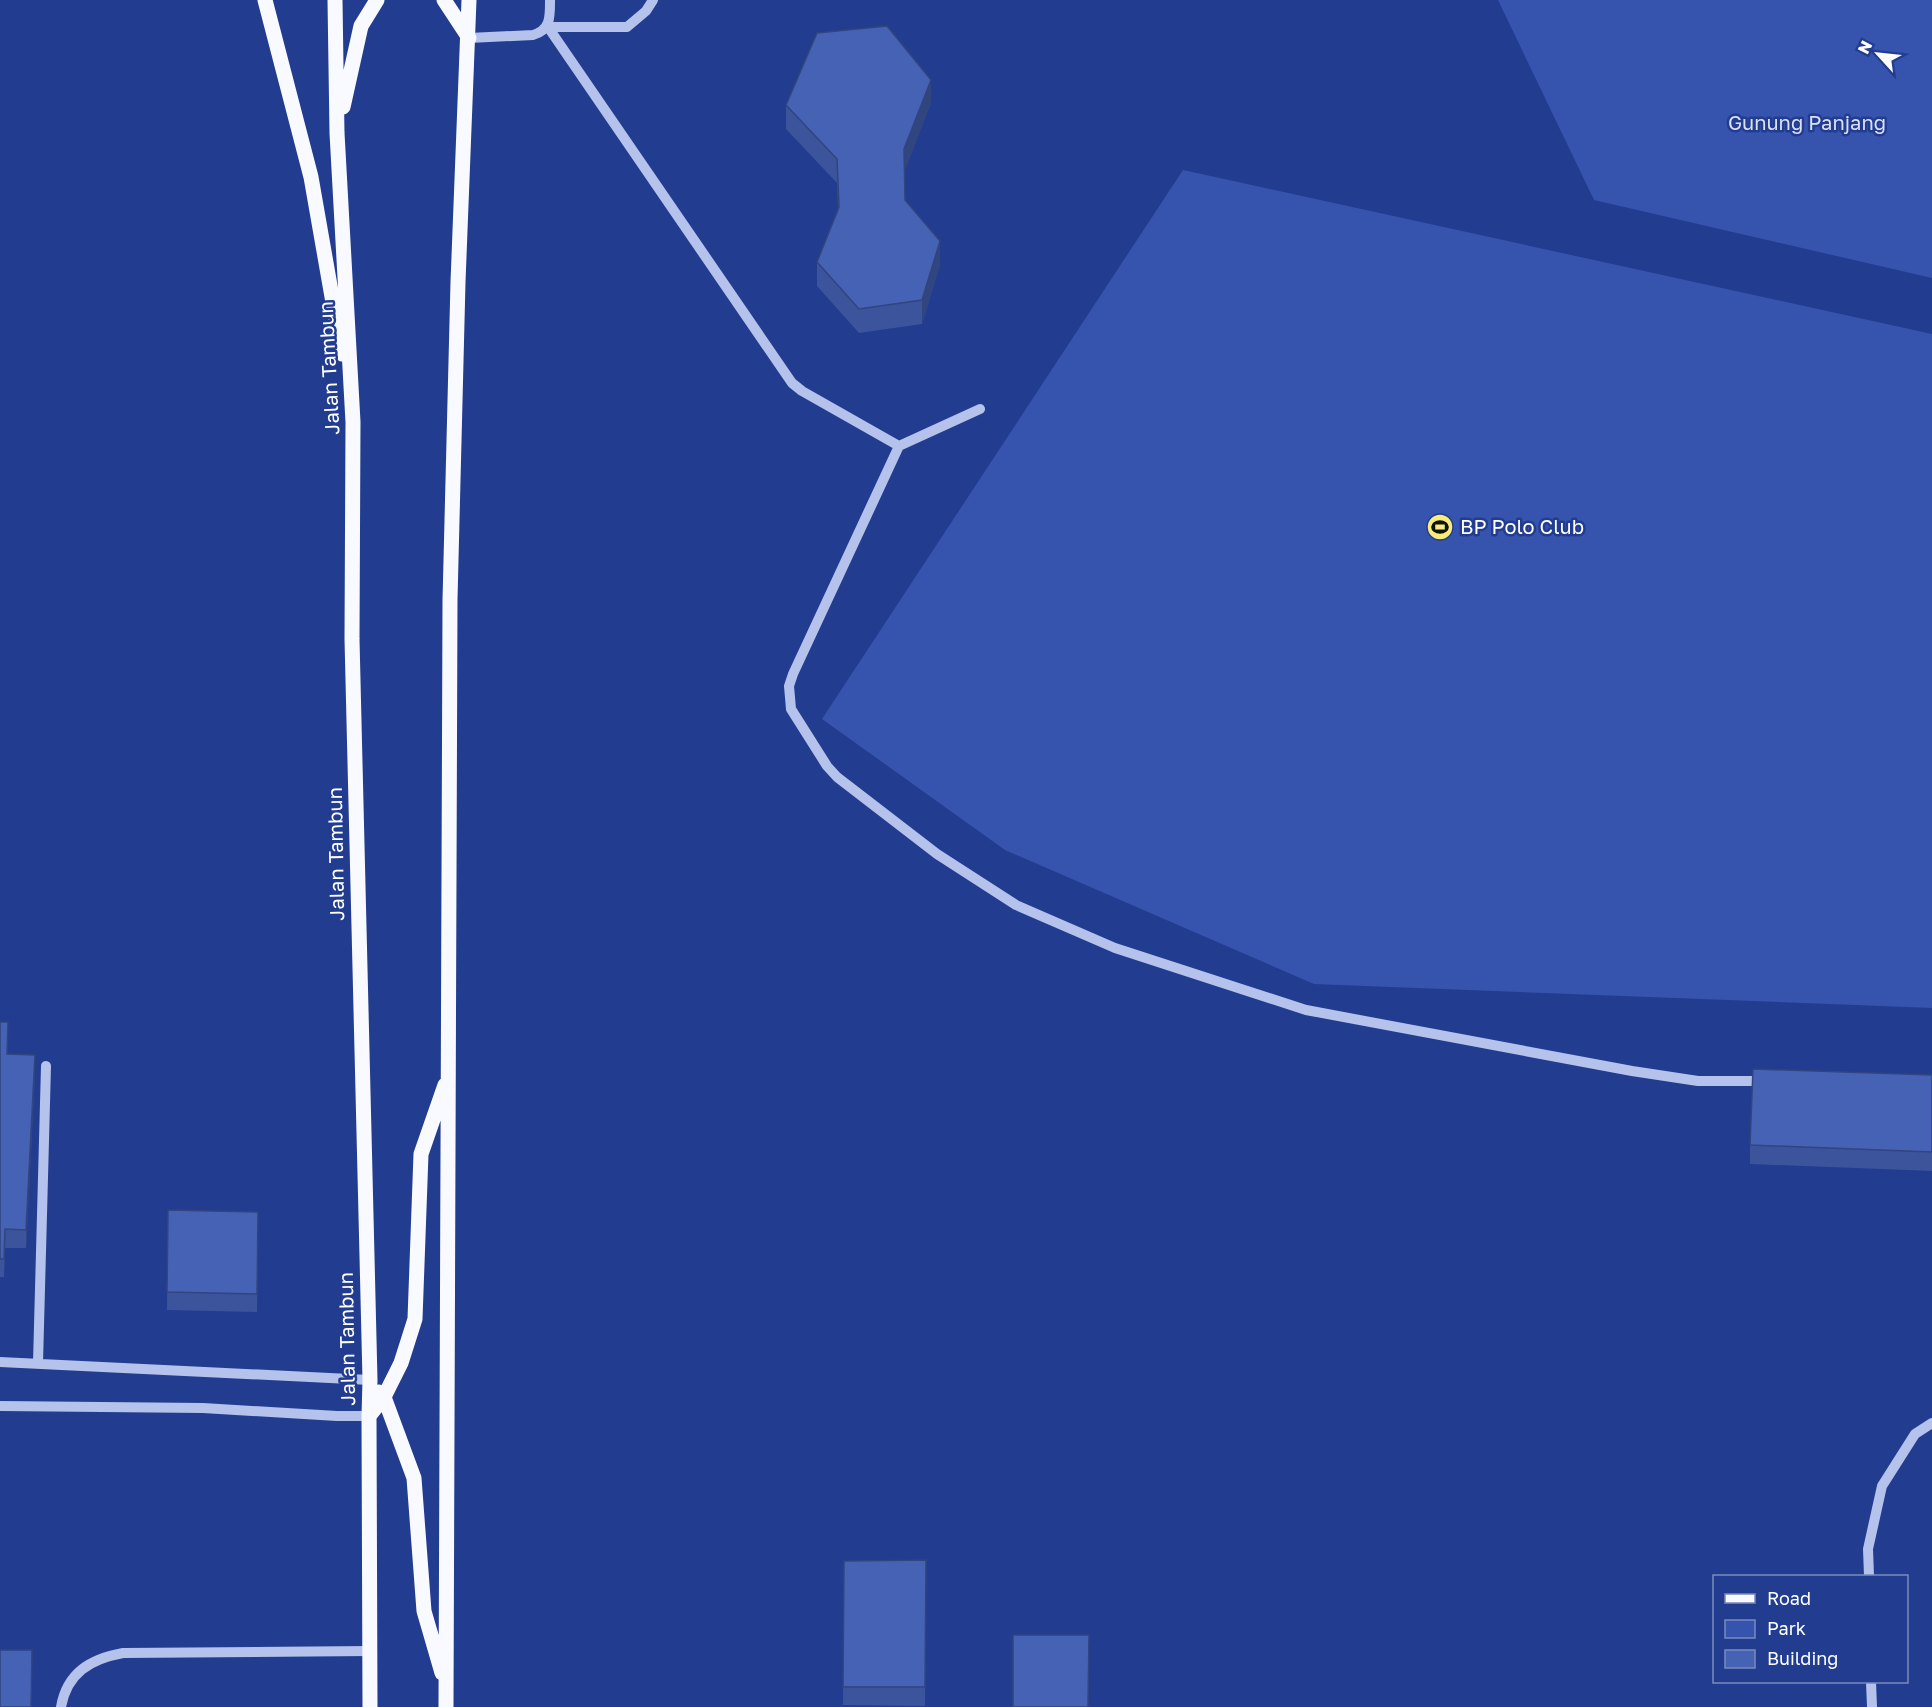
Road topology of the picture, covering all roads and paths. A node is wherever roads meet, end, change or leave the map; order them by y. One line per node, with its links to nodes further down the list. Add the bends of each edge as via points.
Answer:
1 (265, 0): 12 (main road, via 311,177)
2 (335, 0): 10 (main road, Jalan Tambun)
3 (377, 0): 10 (main road, via 361,26)
4 (444, 0): 9 (main road)
5 (469, 0): 9 (main road)
6 (550, 0): 8 (lane)
7 (653, 0): 8 (lane, via 627,27)
8 (548, 27): 9 (lane, via 533,35); 13 (lane, via 792,383)
9 (469, 38): 15 (main road, via 450,600)
10 (338, 133): 12 (main road, Jalan Tambun)
11 (980, 409): 13 (lane)
12 (353, 422): 19 (main road, Jalan Tambun, via 352,639)
13 (899, 446): 16 (lane, via 793,675 789,698 796,720 831,772 937,854 1016,905 1115,948 1306,1010 1698,1081)
14 (46, 1066): 18 (lane)
15 (449, 1074): 20 (main road, via 421,1154 415,1319 401,1363); 27 (main road)
16 (1780, 1081)
17 (0, 1362): 18 (lane)
18 (38, 1363): 19 (lane)
19 (370, 1380): 20 (main road); 22 (main road, Jalan Tambun)
20 (384, 1397): 22 (main road); 27 (main road, via 414,1478 424,1611)
21 (0, 1406): 22 (lane, via 203,1408)
22 (369, 1416): 25 (main road, Jalan Tambun)
23 (1932, 1423): 24 (lane, via 1915,1434 1882,1486 1868,1549)
24 (1869, 1575)
25 (370, 1651): 28 (lane, via 104,1656 71,1679); 29 (main road, Jalan Tambun)
26 (1871, 1683): 31 (lane)
27 (447, 1690): 30 (main road)
28 (61, 1707)
29 (370, 1707)
30 (446, 1707)
31 (1872, 1707)

